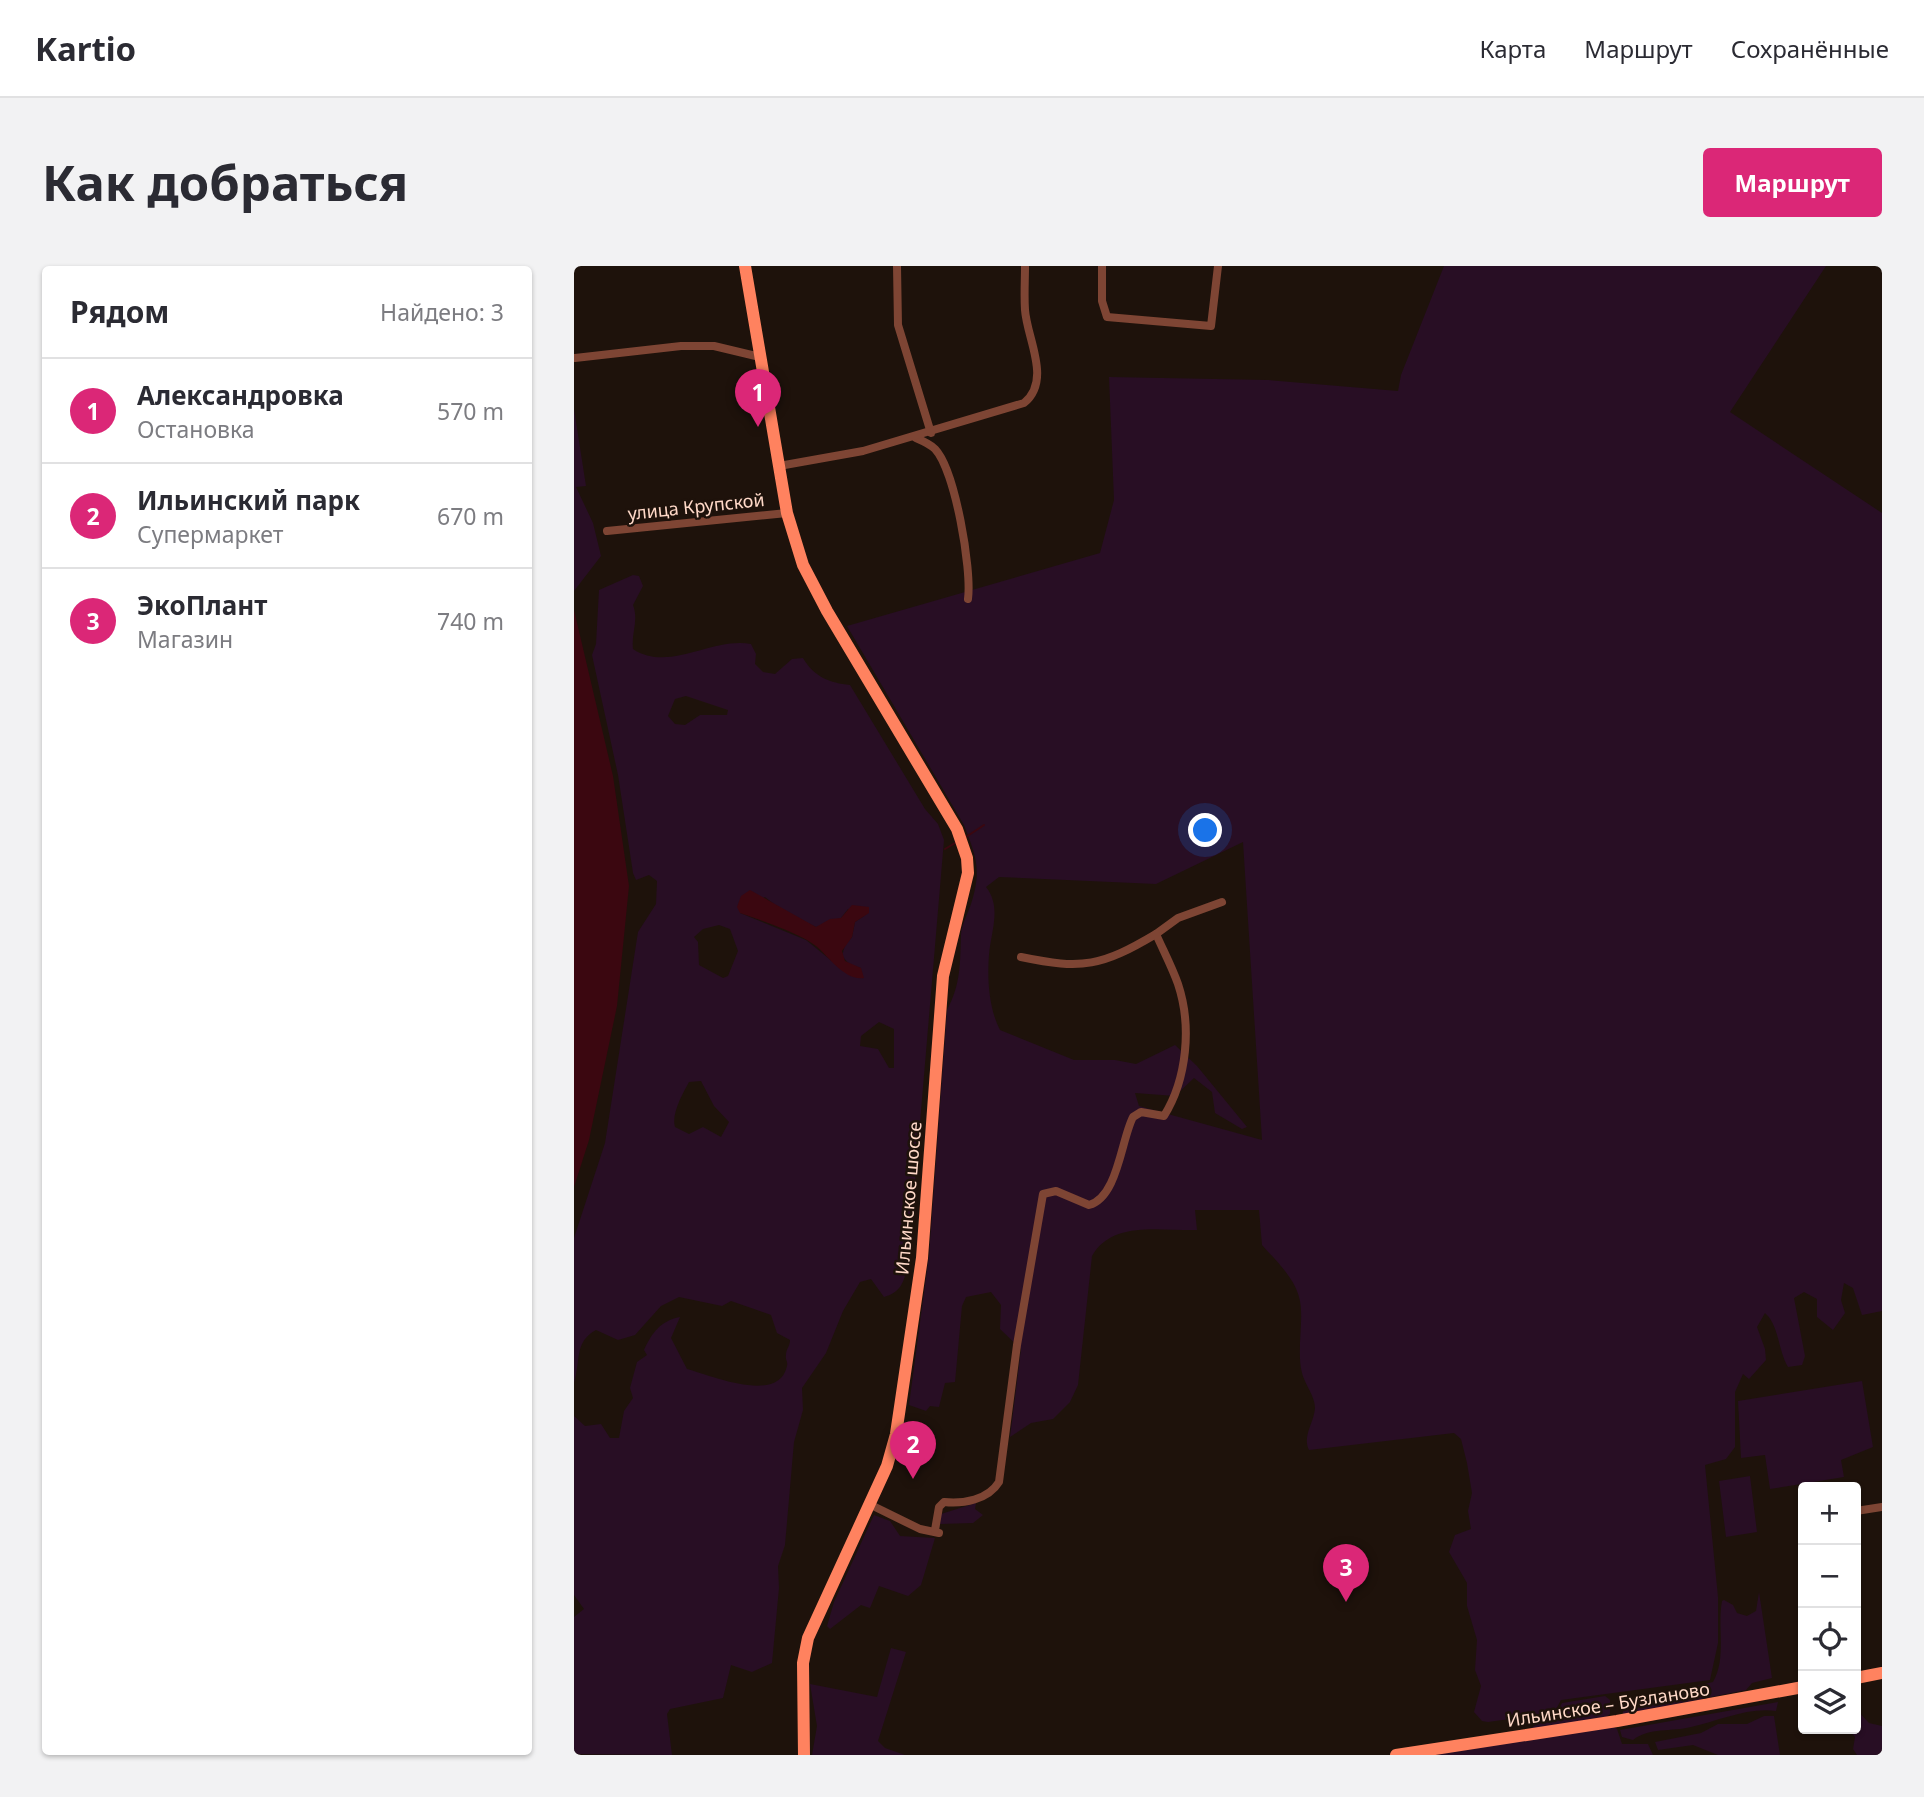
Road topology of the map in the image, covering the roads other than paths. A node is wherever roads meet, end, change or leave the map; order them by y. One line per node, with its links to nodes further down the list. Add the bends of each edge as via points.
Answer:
1 (745, 266): 6 (main road, Ильинское шоссе)
2 (897, 266): 8 (street, via 898,325)
3 (1025, 266): 8 (street, via 1025,312 1037,374 1031,397)
4 (1102, 266): 5 (street, via 1107,317 1211,326)
5 (1218, 266)
6 (760, 357): 7 (street, via 714,346 681,346); 10 (main road, Ильинское шоссе)
7 (575, 358)
8 (931, 433): 9 (street)
9 (913, 438): 10 (street); 13 (street, via 936,450 943,463 966,542)
10 (779, 466): 11 (main road, Ильинское шоссе)
11 (787, 513): 12 (street, улица Крупской); 17 (main road, Ильинское шоссе, via 803,565 957,829 967,859 968,873 943,975 922,1258 895,1434 887,1466)
12 (607, 530)
13 (968, 599)
14 (1222, 902): 15 (street, via 1178,918)
15 (1156, 934): 16 (street, via 1115,958 1087,964); 17 (street, via 1179,985 1186,1039 1174,1100 1164,1116 1141,1112 1133,1117 1104,1196 1090,1205 1056,1191 1043,1194 999,1482 973,1500 944,1502 939,1507 937,1532 920,1529)
16 (1021, 957)
17 (869, 1504): 23 (main road, Ильинское шоссе, via 808,1638 803,1663)
18 (1882, 1507): 19 (street)
19 (1861, 1510)
20 (1882, 1673): 21 (main road)
21 (1861, 1677)
22 (1798, 1688): 24 (main road, Ильинское – Бузланово)
23 (804, 1755)
24 (1396, 1755)

